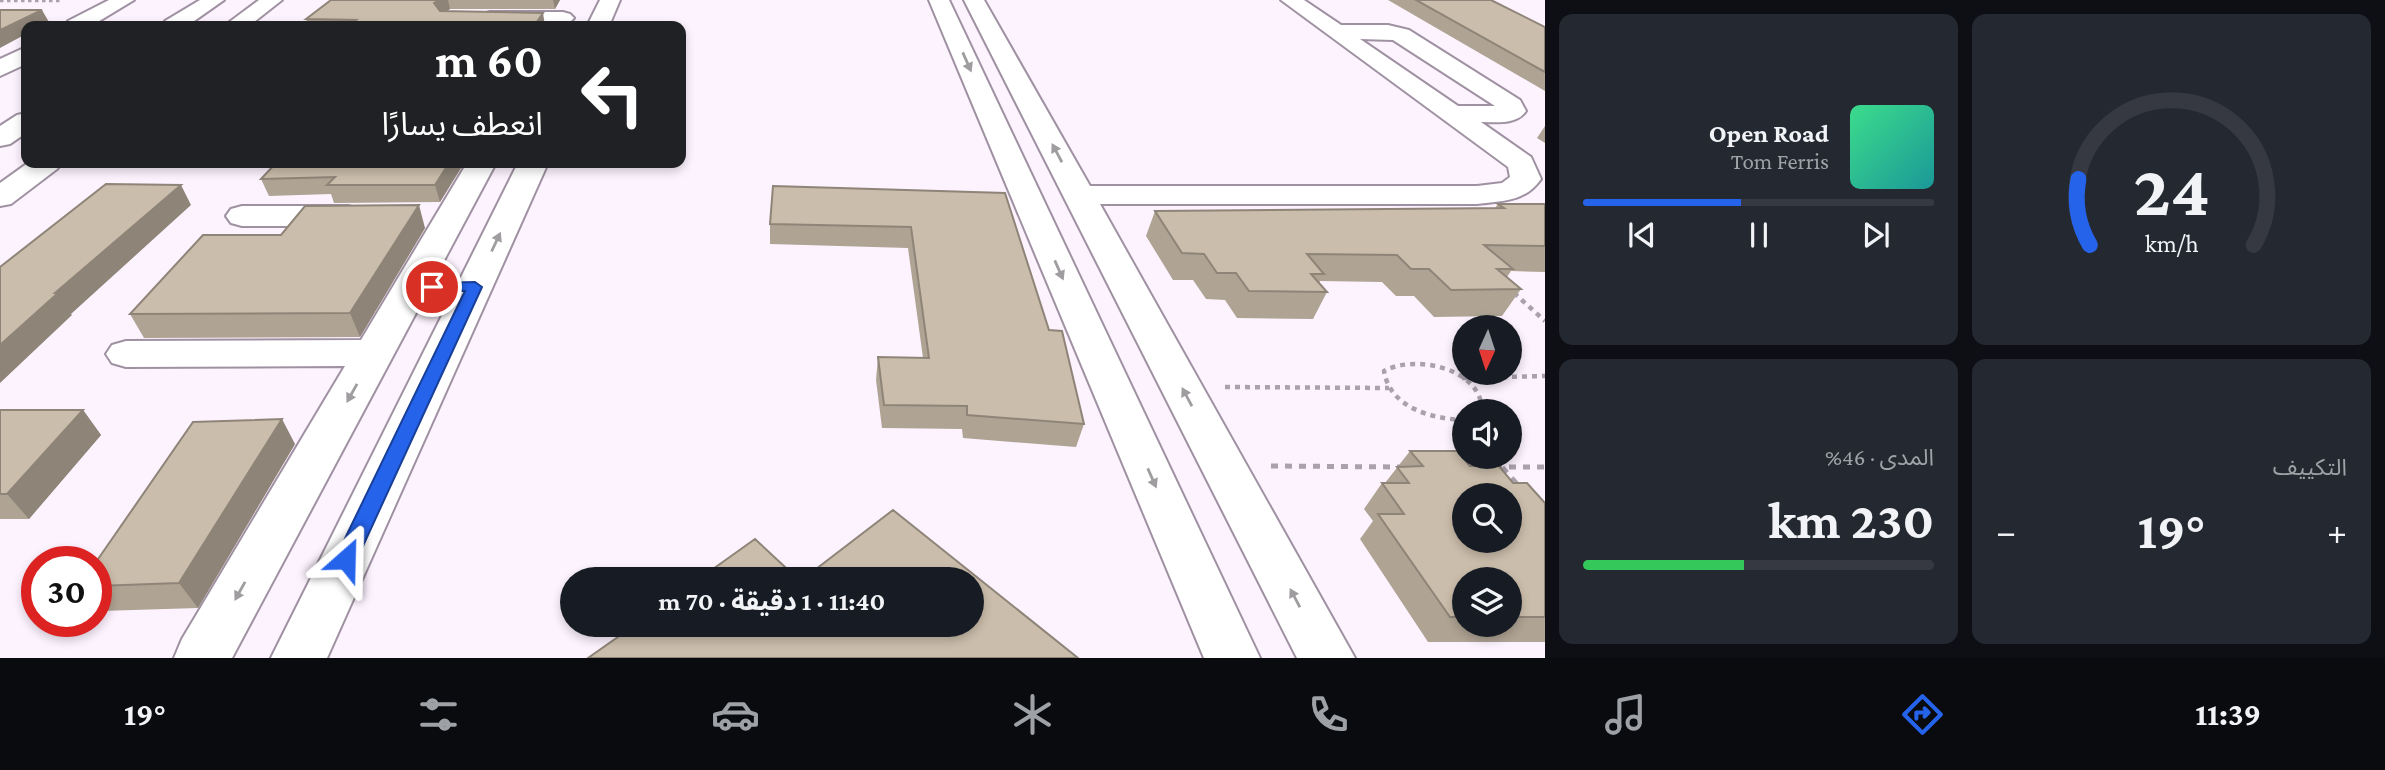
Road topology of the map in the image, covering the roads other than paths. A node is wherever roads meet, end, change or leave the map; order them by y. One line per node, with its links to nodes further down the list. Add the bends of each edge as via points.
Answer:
1 (124, 0): 10 (street)
2 (214, 0): 11 (street)
3 (272, 0): 12 (street)
4 (610, 0): 13 (street)
5 (939, 0): 33 (street, one-way to 33)
6 (974, 0): 23 (street, one-way to 6)
7 (1291, 0): 14 (street)
8 (565, 15): 9 (street)
9 (475, 18)
10 (85, 21)
11 (181, 21)
12 (242, 21)
13 (600, 21)
14 (1336, 32): 17 (street); 17 (street, via 1401,35 1511,105 1513,111)
15 (21, 57): 16 (street)
16 (0, 69)
17 (1452, 114): 23 (street, via 1521,163 1526,179 1511,191 1478,195)
18 (21, 124): 19 (street)
19 (0, 138)
20 (40, 168): 24 (street)
21 (477, 168): 27 (street, via 438,216)
22 (531, 168): 28 (street, one-way to 22)
23 (1080, 195): 34 (street, one-way to 23)
24 (0, 197)
25 (242, 216): 26 (street)
26 (382, 216)
27 (411, 287): 28 (street); 29 (street)
28 (475, 287): 32 (street)
29 (374, 353): 30 (street); 31 (street, one-way to 31)
30 (126, 354)
31 (202, 658)
32 (299, 658)
33 (1232, 658)
34 (1327, 658)

